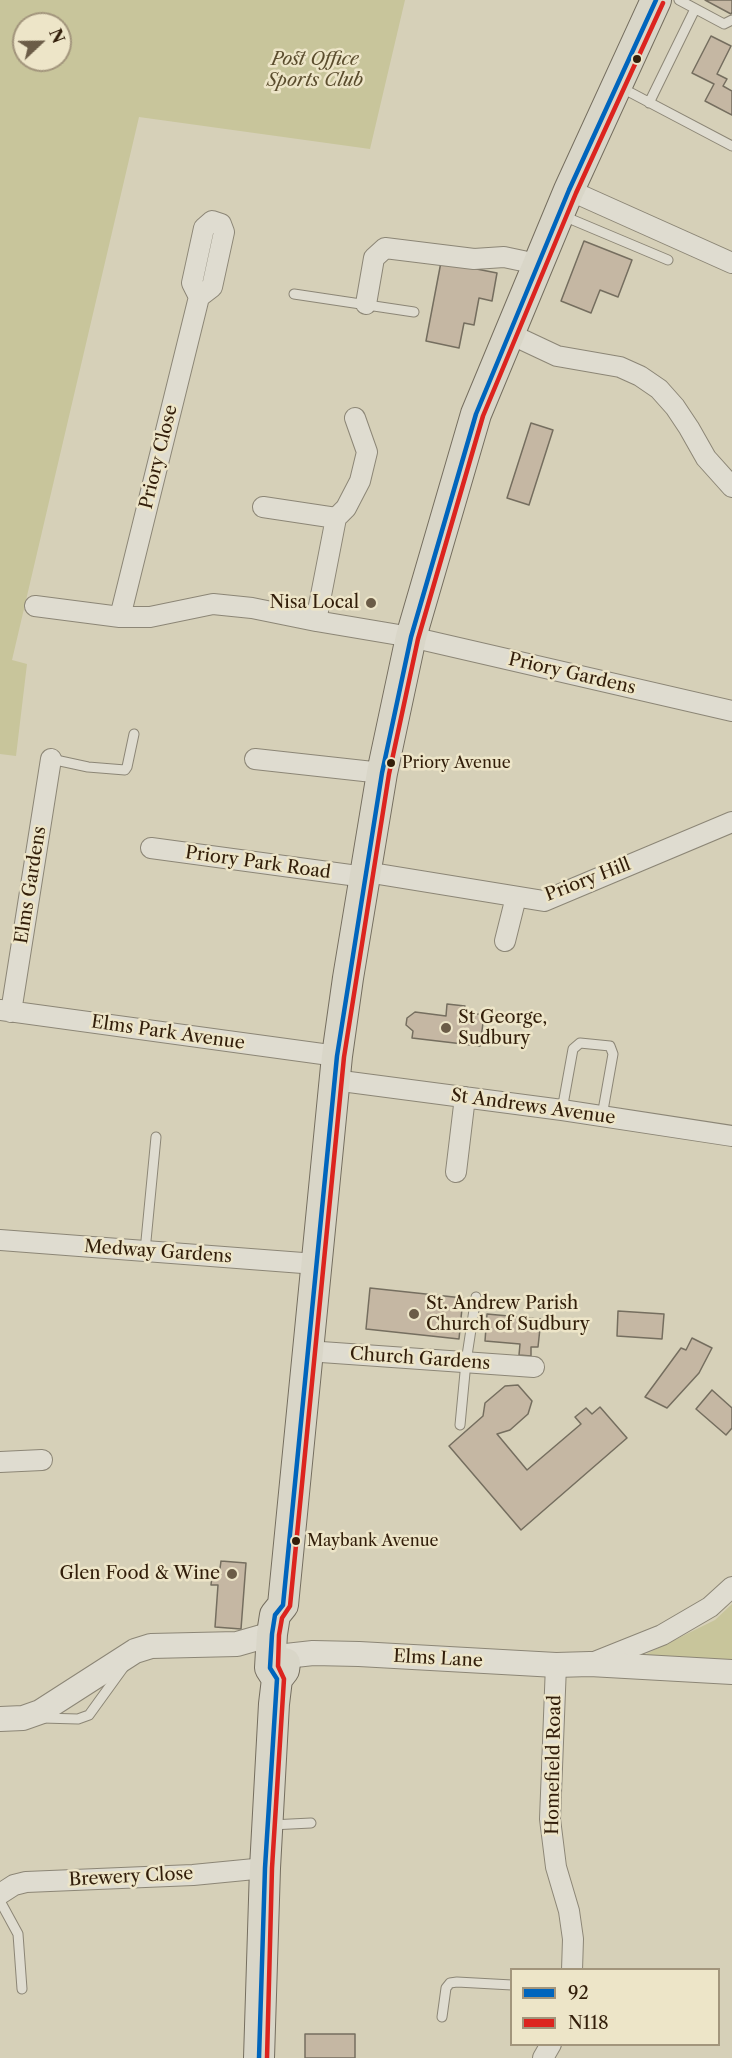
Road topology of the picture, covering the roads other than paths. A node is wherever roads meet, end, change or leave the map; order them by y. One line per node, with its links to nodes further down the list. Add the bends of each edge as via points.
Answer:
1 (656, 0): 5 (main road)
2 (679, 0): 3 (lane)
3 (695, 9): 4 (lane, via 724,24); 6 (lane)
4 (732, 20)
5 (617, 85): 6 (lane); 8 (main road)
6 (650, 103): 7 (lane)
7 (732, 146)
8 (564, 202): 9 (lane); 10 (street); 11 (main road)
9 (668, 260)
10 (732, 263)
11 (537, 264): 14 (street, via 504,257 474,259 385,248 374,258); 16 (main road)
12 (294, 294): 14 (lane)
13 (199, 297): 22 (street, Priory Close)
14 (366, 304): 15 (lane)
15 (414, 312)
16 (508, 333): 18 (street, via 557,356 620,367 640,376 675,407 706,458); 24 (main road, via 476,414)
17 (355, 418): 20 (street, via 367,452 360,481)
18 (732, 487)
19 (263, 507): 20 (street)
20 (336, 518): 23 (street)
21 (35, 606): 22 (street)
22 (120, 617): 23 (street, via 150,617 213,604)
23 (316, 621): 24 (street)
24 (411, 637): 25 (street, Priory Gardens); 29 (main road)
25 (732, 711)
26 (134, 734): 27 (lane, via 125,770)
27 (51, 759): 35 (street, Elms Gardens)
28 (255, 759): 29 (street)
29 (382, 773): 32 (main road)
30 (732, 822): 33 (street, Priory Hill, via 544,901)
31 (151, 848): 32 (street, Priory Park Road)
32 (365, 875): 33 (street, Priory Hill); 36 (main road)
33 (516, 897): 34 (street)
34 (505, 941)
35 (5, 1011): 36 (street, Elms Park Avenue)
36 (335, 1068): 37 (street, St Andrews Avenue); 45 (main road)
37 (465, 1097): 38 (street, St Andrews Avenue); 42 (street)
38 (562, 1110): 39 (street, St Andrews Avenue); 39 (lane, via 573,1049 580,1042 610,1046 613,1054)
39 (602, 1116): 40 (street, St Andrews Avenue)
40 (732, 1136)
41 (156, 1137): 44 (lane)
42 (456, 1172)
43 (0, 1240): 44 (street, Medway Gardens)
44 (146, 1251): 45 (street, Medway Gardens)
45 (316, 1264): 47 (main road)
46 (476, 1297): 48 (lane)
47 (307, 1351): 48 (street, Church Gardens); 54 (main road, via 283,1605 275,1615)
48 (466, 1362): 49 (street, Church Gardens); 50 (lane)
49 (534, 1367)
50 (460, 1425)
51 (42, 1460): 52 (street)
52 (0, 1462)
53 (732, 1587): 55 (street, Elms Lane, via 710,1607 662,1635)
54 (278, 1656): 56 (street, Elms Lane, via 359,1654); 58 (street, via 237,1644 151,1646 135,1652 40,1712); 60 (main road)
55 (590, 1664): 56 (street, Elms Lane); 57 (street, Elms Lane)
56 (556, 1665): 64 (street, Homefield Road, via 550,1819 556,1867 569,1911)
57 (732, 1671)
58 (12, 1718)
59 (311, 1823): 60 (lane)
60 (268, 1825): 61 (main road)
61 (265, 1868): 62 (street, Brewery Close, via 26,1882); 68 (main road)
62 (0, 1894)
63 (0, 1901): 66 (lane, via 18,1934)
64 (572, 1968)
65 (510, 1985): 67 (lane, via 450,1983)
66 (22, 1989)
67 (442, 2016)
68 (260, 2058)

